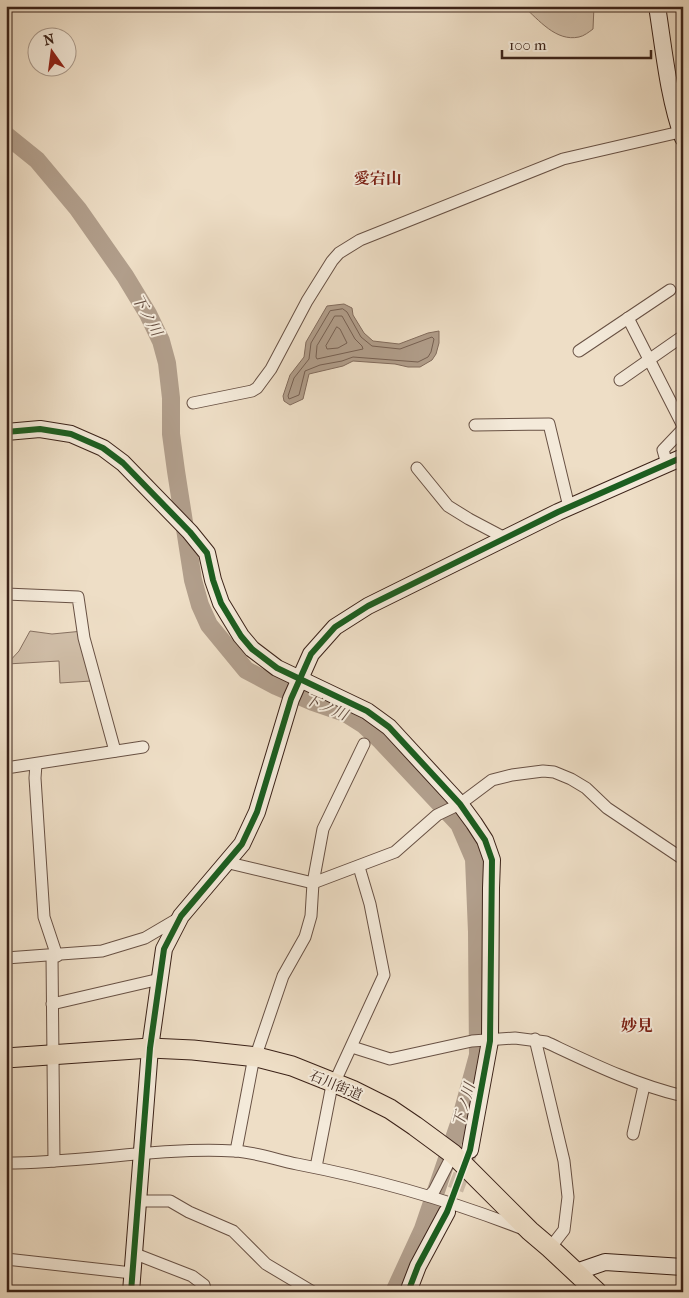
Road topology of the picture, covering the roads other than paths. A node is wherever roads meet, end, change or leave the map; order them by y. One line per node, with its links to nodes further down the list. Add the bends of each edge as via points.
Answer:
1 (657, 6): 4 (street, via 667,73)
2 (668, 6): 3 (street)
3 (683, 94)
4 (682, 135): 11 (street, via 563,159 348,246 332,261 257,388)
5 (670, 290): 6 (street)
6 (628, 318): 8 (street); 9 (street)
7 (683, 336): 9 (street)
8 (579, 351)
9 (648, 360): 10 (street); 13 (street)
10 (620, 380)
11 (193, 403)
12 (475, 425): 18 (street, via 550,424)
13 (683, 428): 16 (street, via 663,450)
14 (6, 432): 21 (street, via 40,429 71,434 103,448 123,463 206,553 222,603 241,636 277,668)
15 (683, 457): 16 (street)
16 (667, 464): 18 (street)
17 (417, 468): 19 (street, via 448,506)
18 (569, 507): 19 (street)
19 (505, 538): 21 (street, via 368,606 335,626 310,654)
20 (6, 594): 24 (street, via 78,597 84,638)
21 (299, 679): 27 (street, via 367,711 389,727); 29 (street, via 257,812 242,844)
22 (364, 744): 31 (street, via 323,830)
23 (143, 747): 24 (street)
24 (116, 751): 25 (street)
25 (36, 764): 26 (street); 33 (street, via 44,917)
26 (6, 768)
27 (460, 804): 28 (street, via 492,780 554,772 586,788 607,808); 30 (street, via 438,815 395,852); 38 (street, via 485,840 492,860)
28 (683, 859)
29 (225, 862): 31 (street); 32 (street)
30 (359, 867): 31 (street); 39 (street, via 384,975)
31 (313, 883): 42 (street, via 311,916 305,937 283,976)
32 (181, 916): 33 (street, via 145,938 102,951); 35 (street, via 164,949)
33 (54, 956): 34 (street); 36 (street)
34 (6, 958)
35 (160, 979): 36 (street); 40 (street)
36 (52, 1004): 41 (street)
37 (535, 1039): 38 (street); 45 (street); 58 (street, via 564,1161 568,1196 564,1230)
38 (490, 1041): 39 (street, via 472,1041 390,1059); 49 (street)
39 (352, 1047): 44 (street)
40 (150, 1048): 41 (main road, 石川街道); 42 (main road, 石川街道); 50 (street)
41 (53, 1055): 43 (main road, 石川街道); 51 (street)
42 (256, 1057): 44 (main road, 石川街道, via 292,1066); 48 (street)
43 (6, 1058)
44 (334, 1083): 49 (main road, 石川街道, via 390,1109); 53 (street)
45 (644, 1086): 46 (street); 47 (street)
46 (683, 1096)
47 (633, 1134)
48 (236, 1151): 50 (street); 53 (street)
49 (462, 1152): 54 (street); 57 (main road, 石川街道)
50 (141, 1153): 51 (street); 55 (street)
51 (54, 1161): 52 (street)
52 (6, 1163)
53 (316, 1167): 54 (street)
54 (429, 1196): 57 (street, via 468,1207)
55 (139, 1201): 59 (street); 67 (street, via 170,1201 233,1231 266,1264)
56 (447, 1212): 64 (street, via 418,1266)
57 (530, 1232): 58 (main road, 石川街道)
58 (550, 1248): 62 (main road, 石川街道)
59 (133, 1253): 63 (street); 66 (street, via 192,1276 204,1285)
60 (6, 1259): 63 (street)
61 (683, 1267): 62 (street, via 605,1262)
62 (576, 1272): 68 (main road, 石川街道)
63 (132, 1273): 65 (street)
64 (412, 1290)
65 (131, 1292)
66 (206, 1292)
67 (312, 1292)
68 (597, 1292)

